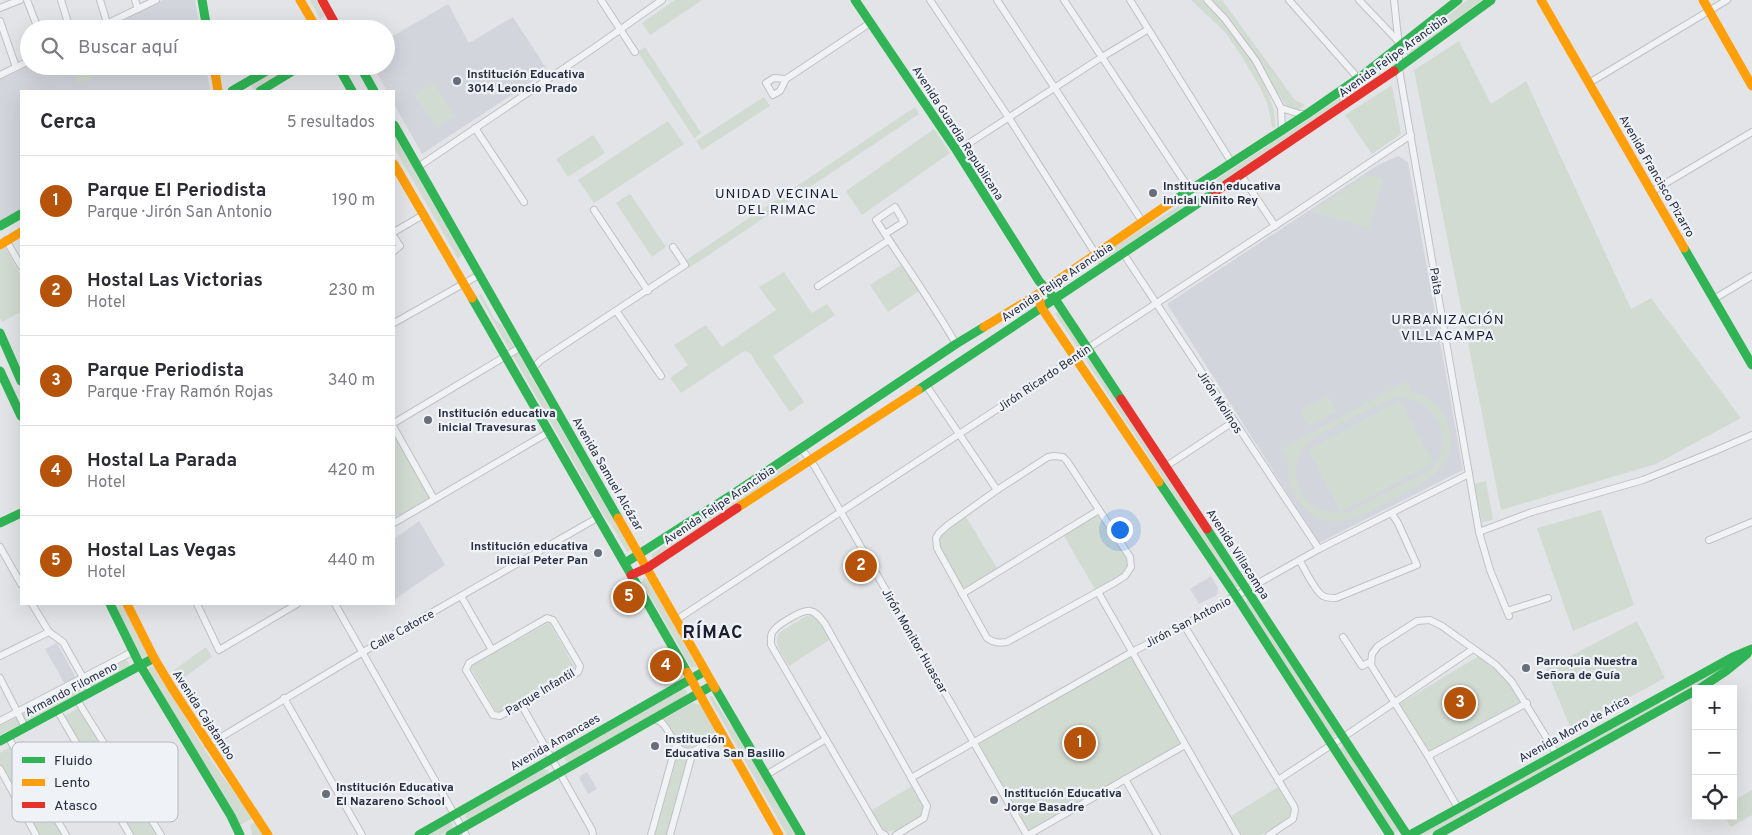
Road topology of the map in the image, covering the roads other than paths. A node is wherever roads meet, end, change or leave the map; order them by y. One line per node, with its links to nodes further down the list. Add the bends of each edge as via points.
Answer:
1 (20, 0): 26 (street)
2 (27, 0): 29 (street)
3 (61, 0): 30 (street)
4 (100, 0): 31 (street)
5 (135, 0): 27 (street)
6 (156, 0): 27 (street)
7 (202, 0): 33 (main road)
8 (300, 0): 34 (main road)
9 (322, 0): 35 (main road)
10 (601, 0): 38 (street)
11 (662, 0): 38 (street)
12 (930, 0): 64 (street)
13 (997, 0): 56 (street)
14 (1064, 0): 42 (street)
15 (1130, 0): 39 (street)
16 (1207, 0): 62 (street, via 1248,49)
17 (1289, 0): 52 (street)
18 (1359, 0): 40 (street)
19 (1394, 0): 40 (street, Paita)
20 (1458, 0): 40 (main road, Avenida Felipe Arancibia)
21 (1491, 0): 45 (main road, Avenida Felipe Arancibia)
22 (1540, 0): 54 (main road, Avenida Francisco Pizarro)
23 (1702, 0): 28 (main road)
24 (1727, 0): 28 (street)
25 (858, 1): 37 (main road, Avenida Guardia Republicana)
26 (0, 8)
27 (138, 9): 32 (street)
28 (1709, 11): 54 (street); 55 (main road)
29 (35, 20)
30 (67, 20)
31 (106, 20)
32 (115, 20)
33 (205, 20)
34 (312, 20)
35 (333, 20)
36 (0, 21): 44 (street)
37 (870, 23): 53 (street); 70 (main road, Avenida Guardia Republicana)
38 (620, 30): 41 (street); 66 (street)
39 (1147, 30): 42 (street); 71 (street)
40 (1399, 44): 45 (street, Paita); 52 (main road, Avenida Felipe Arancibia)
41 (635, 52)
42 (1102, 57): 56 (street); 75 (street)
43 (20, 65): 44 (street)
44 (16, 67): 46 (street)
45 (1399, 69): 69 (street, Paita); 74 (main road, Avenida Felipe Arancibia)
46 (0, 75)
47 (215, 75): 57 (main road)
48 (261, 75): 58 (main road)
49 (286, 75): 59 (main road)
50 (343, 75): 60 (main road)
51 (365, 75): 61 (main road)
52 (1358, 78): 63 (main road, Avenida Felipe Arancibia)
53 (786, 79)
54 (1589, 83): 76 (main road, Avenida Francisco Pizarro)
55 (1752, 86)
56 (1056, 88): 64 (street); 82 (street)
57 (218, 90)
58 (238, 90)
59 (262, 90)
60 (351, 90)
61 (373, 90)
62 (1282, 108): 63 (street); 67 (street)
63 (1307, 114): 67 (main road, Avenida Felipe Arancibia)
64 (1009, 118): 70 (street); 92 (street)
65 (395, 127): 72 (main road, Avenida Samuel Alcázar)
66 (475, 128): 72 (street); 77 (street)
67 (1282, 131): 71 (main road, Avenida Felipe Arancibia)
68 (1752, 132): 76 (street)
69 (1411, 134): 84 (street, Jirón Ricardo Bentin); 129 (street, Paita)
70 (957, 151): 100 (main road, Avenida Guardia Republicana, via 1039,281)
71 (1232, 163): 75 (main road, Avenida Felipe Arancibia)
72 (418, 166): 95 (main road, Avenida Samuel Alcázar)
73 (395, 167): 81 (main road)
74 (1241, 175): 78 (main road, Avenida Felipe Arancibia); 84 (street)
75 (1190, 190): 78 (street); 82 (main road, Avenida Felipe Arancibia)
76 (1651, 192): 102 (main road, Avenida Francisco Pizarro)
77 (524, 202)
78 (1198, 202): 93 (main road, Avenida Felipe Arancibia)
79 (594, 210): 99 (street)
80 (20, 215): 83 (main road)
81 (423, 215): 85 (street); 97 (main road)
82 (1142, 221): 92 (main road, Avenida Felipe Arancibia)
83 (0, 226)
84 (1275, 226): 103 (street, Jirón Ricardo Bentin)
85 (395, 231)
86 (20, 233): 89 (main road)
87 (887, 237): 87 (street, via 876,220 895,207 904,222); 98 (street); 108 (street)
88 (395, 238): 91 (street, via 400,246)
89 (3, 242): 94 (street)
90 (672, 247): 99 (street, via 685,266)
91 (395, 250)
92 (1095, 253): 100 (main road, Avenida Felipe Arancibia)
93 (1123, 253): 101 (main road, Avenida Felipe Arancibia); 103 (street, Jirón Molinos)
94 (20, 265)
95 (479, 274): 97 (street); 109 (main road, Avenida Samuel Alcázar)
96 (1752, 276): 102 (street)
97 (462, 283): 106 (street); 111 (main road)
98 (818, 286)
99 (648, 291): 105 (street)
100 (1042, 292): 101 (main road, Avenida Villacampa); 104 (main road, Avenida Villacampa); 108 (main road, Avenida Felipe Arancibia)
101 (1055, 299): 104 (main road, Avenida Felipe Arancibia); 110 (main road, Avenida Villacampa)
102 (1714, 299): 113 (main road, Avenida Francisco Pizarro)
103 (1156, 304): 110 (street, Jirón Ricardo Bentin); 121 (street, Jirón Molinos)
104 (1041, 307): 112 (main road, Avenida Villacampa); 118 (main road, Avenida Felipe Arancibia)
105 (618, 312): 114 (street); 116 (street)
106 (395, 322)
107 (0, 334): 117 (main road)
108 (956, 344): 126 (main road, Avenida Felipe Arancibia)
109 (521, 347): 111 (street); 114 (main road, Avenida Samuel Alcázar)
110 (1088, 348): 112 (street, Jirón Ricardo Bentin); 128 (main road, Avenida Villacampa)
111 (505, 357): 120 (street); 123 (main road)
112 (1075, 358): 125 (street, Jirón Ricardo Bentin); 154 (main road, Avenida Villacampa)
113 (1752, 365)
114 (533, 368): 144 (main road, Avenida Samuel Alcázar)
115 (0, 371): 119 (main road)
116 (661, 376)
117 (20, 379)
118 (926, 385): 125 (street); 127 (main road, Avenida Felipe Arancibia)
119 (18, 402)
120 (395, 422)
121 (1233, 422): 128 (street); 143 (street, Jirón Molinos)
122 (395, 430): 131 (street)
123 (549, 432): 131 (street); 136 (main road)
124 (1752, 434): 140 (street, via 1643,480 1532,512)
125 (960, 435): 130 (street); 133 (street, Jirón Ricardo Bentin)
126 (801, 448): 127 (street, Jirón Monitor Huascar); 144 (main road, Avenida Felipe Arancibia)
127 (810, 459): 133 (street, Jirón Monitor Huascar); 147 (main road, Avenida Felipe Arancibia)
128 (1165, 467): 150 (main road, Avenida Villacampa)
129 (1469, 474): 135 (street, Jirón San Antonio); 140 (street, Paita)
130 (997, 490): 132 (street, via 1048,457 1058,456 1067,461); 152 (street, via 948,525 936,538 937,548)
131 (434, 499): 137 (street)
132 (1099, 510): 151 (street, via 1132,563 1125,576); 152 (street)
133 (841, 512): 162 (street, Jirón Ricardo Bentin); 203 (street, Jirón Monitor Huascar)
134 (20, 514): 139 (main road)
135 (1392, 514): 143 (street, Jirón San Antonio); 145 (street, via 1417,565 1336,598 1328,598 1317,590)
136 (597, 518): 146 (main road); 153 (street, Calle Catorce)
137 (395, 522)
138 (1752, 522): 141 (street)
139 (0, 524)
140 (1479, 532): 155 (street, Paita, via 1508,614)
141 (1709, 540)
142 (0, 547): 149 (street)
143 (1319, 550): 145 (street, Jirón San Antonio)
144 (639, 554): 146 (main road, Avenida Felipe Arancibia); 147 (main road, Avenida Samuel Alcázar)
145 (1300, 561): 150 (street, Jirón San Antonio)
146 (624, 563): 148 (main road)
147 (647, 568): 148 (main road, Avenida Felipe Arancibia); 162 (main road, Avenida Samuel Alcázar)
148 (632, 575): 179 (main road)
149 (20, 582)
150 (1246, 590): 154 (street, Jirón San Antonio); 198 (main road, Avenida Villacampa)
151 (1098, 592): 152 (street, via 1000,643 987,638); 171 (street)
152 (962, 594)
153 (461, 596): 168 (street); 170 (street, Calle Catorce)
154 (1236, 596): 163 (street, Jirón San Antonio); 207 (main road, Avenida Villacampa)
155 (1548, 598)
156 (33, 605): 164 (street)
157 (111, 605): 169 (main road)
158 (128, 605): 173 (main road, Avenida Cajatambo)
159 (197, 605): 160 (street, via 219,650)
160 (294, 605)
161 (336, 605): 170 (street)
162 (676, 620): 176 (main road, Avenida Samuel Alcázar)
163 (1184, 625): 171 (street, Jirón San Antonio); 218 (street)
164 (49, 632): 172 (street); 178 (street, via 63,642)
165 (1343, 637): 174 (street, via 1362,666)
166 (1473, 649): 174 (street, via 1442,626 1424,620 1378,646); 188 (street, via 1496,665); 190 (street)
167 (1752, 649): 181 (main road, Avenida Morro de Arica); 185 (main road, Avenida Morro de Arica)
168 (492, 650): 189 (street, Parque Infantil, via 468,663 466,670 493,715 500,716); 189 (street, Parque Infantil, via 547,618 553,620 580,666 578,672)
169 (134, 651): 175 (main road); 178 (street)
170 (363, 652): 186 (street, Calle Catorce); 221 (street)
171 (1132, 652): 203 (street, Jirón San Antonio); 206 (street)
172 (0, 656)
173 (154, 658): 175 (main road, Armando Filomeno); 204 (main road, Avenida Cajatambo)
174 (1370, 662): 190 (street)
175 (140, 666): 182 (main road, Armando Filomeno); 232 (main road)
176 (705, 671): 179 (main road, Avenida Amancaes); 180 (main road, Avenida Samuel Alcázar)
177 (0, 678): 193 (street)
178 (82, 678): 182 (street); 193 (street)
179 (690, 680): 183 (main road); 212 (main road, Avenida Amancaes)
180 (713, 685): 183 (main road); 215 (main road, Avenida Samuel Alcázar)
181 (1705, 685)
182 (91, 692): 187 (main road, Armando Filomeno)
183 (698, 693): 194 (main road); 197 (main road)
184 (1692, 693): 191 (main road, Avenida Morro de Arica)
185 (1664, 694): 191 (main road); 210 (main road, Avenida Morro de Arica)
186 (284, 698): 204 (street, Calle Catorce); 234 (street)
187 (77, 700): 192 (main road, Armando Filomeno); 202 (street)
188 (1527, 703): 210 (street); 211 (street)
189 (521, 704): 212 (street)
190 (1394, 704): 198 (street); 211 (street)
191 (1671, 705): 249 (main road, Avenida Morro de Arica)
192 (56, 710): 196 (main road, Armando Filomeno); 201 (street)
193 (18, 712): 195 (street); 196 (street)
194 (653, 720): 205 (street, via 664,724); 214 (main road)
195 (0, 721)
196 (25, 727): 199 (main road, Armando Filomeno)
197 (724, 738): 209 (street, via 714,738); 227 (main road)
198 (1344, 738): 207 (street); 248 (main road, Avenida Villacampa)
199 (4, 739): 208 (street)
200 (826, 739): 215 (street); 216 (street, via 772,645 774,630 803,612 818,615 825,624); 241 (street, via 880,832)
201 (75, 742)
202 (103, 742)
203 (974, 742): 216 (street, Jirón San Antonio); 243 (street, Jirón Monitor Huascar)
204 (208, 745): 233 (main road, Avenida Cajatambo)
205 (676, 745): 209 (street); 238 (street)
206 (1185, 745): 217 (street); 245 (street)
207 (1332, 745): 218 (street); 247 (main road, Avenida Villacampa)
208 (12, 751)
209 (693, 751): 239 (street)
210 (1556, 753): 220 (main road, Avenida Morro de Arica)
211 (1428, 756): 220 (street)
212 (552, 758): 214 (street); 221 (main road, Avenida Amancaes)
213 (0, 769): 219 (street)
214 (560, 772): 226 (main road); 237 (street)
215 (766, 775): 240 (main road, Avenida Samuel Alcázar)
216 (911, 778): 242 (street, via 927,806 924,818)
217 (1125, 779): 243 (street); 244 (street)
218 (1280, 783): 246 (street, via 1294,806 1295,815 1289,823)
219 (12, 791)
220 (1458, 808): 248 (main road, Avenida Morro de Arica)
221 (454, 815): 226 (street); 235 (main road, Avenida Amancaes)
222 (29, 822): 228 (street)
223 (58, 822): 229 (street)
224 (122, 822): 230 (street)
225 (153, 822): 231 (street)
226 (464, 832): 236 (main road)
227 (776, 834)
228 (36, 835)
229 (66, 835)
230 (130, 835)
231 (161, 835)
232 (240, 835)
233 (268, 835)
234 (362, 835)
235 (419, 835)
236 (450, 835)
237 (593, 835)
238 (651, 835)
239 (670, 835)
240 (801, 835)
241 (885, 835)
242 (896, 835)
243 (1028, 835)
244 (1158, 835)
245 (1237, 835)
246 (1269, 835)
247 (1390, 835)
248 (1409, 835)
249 (1437, 835)

